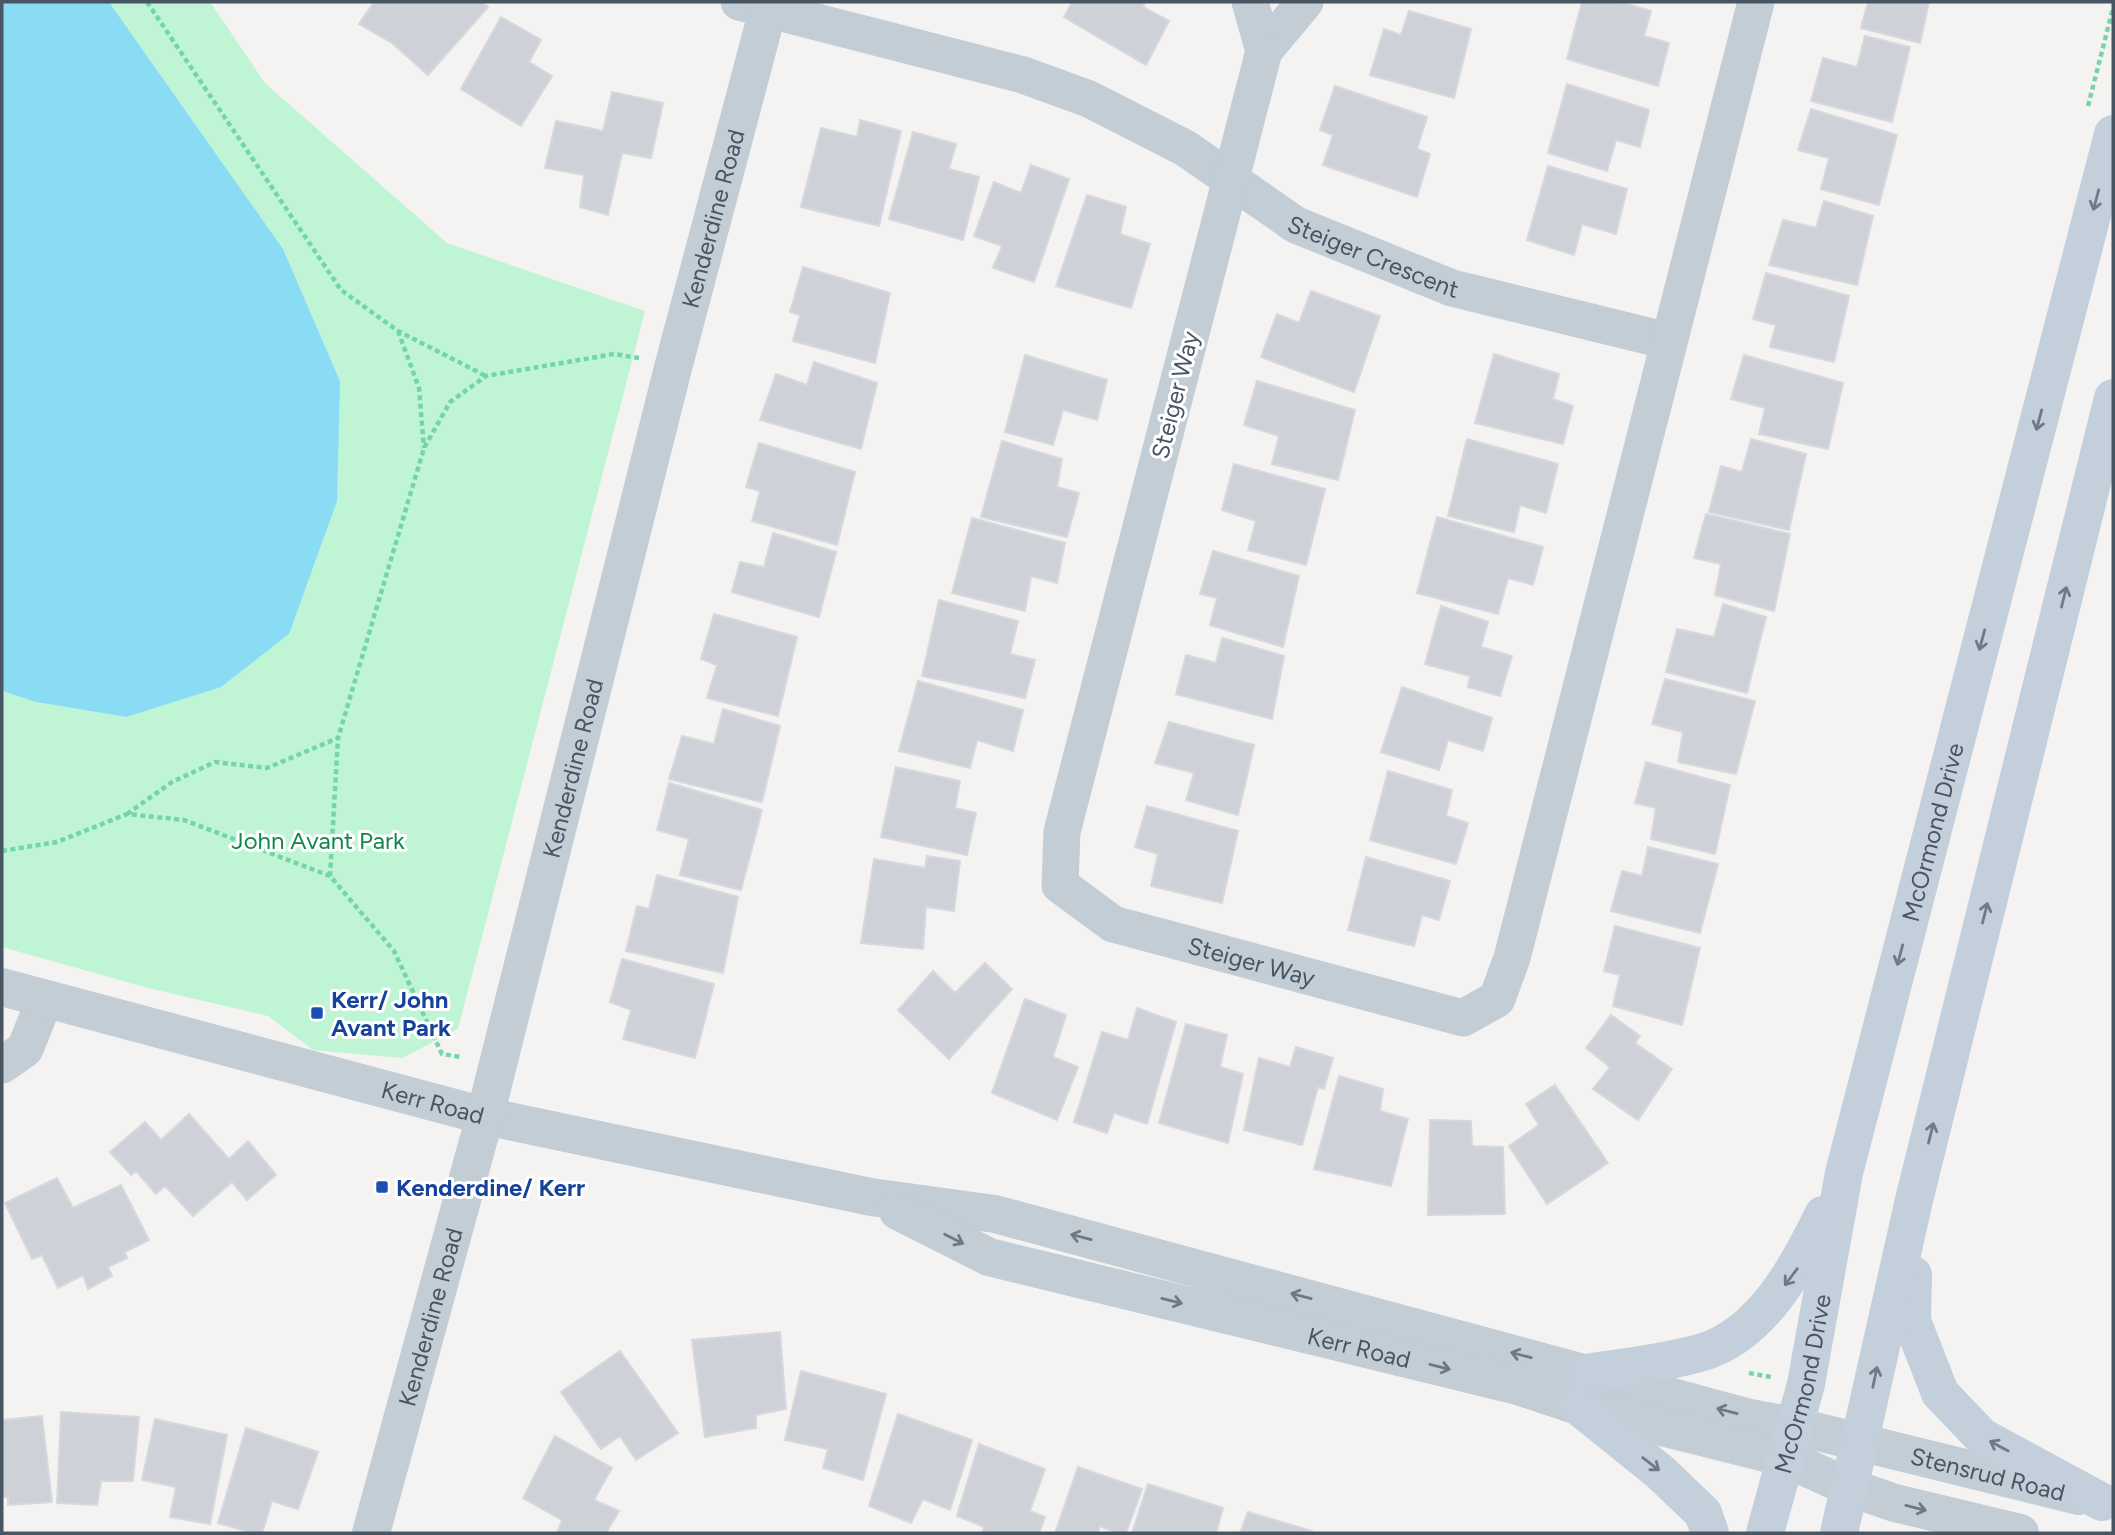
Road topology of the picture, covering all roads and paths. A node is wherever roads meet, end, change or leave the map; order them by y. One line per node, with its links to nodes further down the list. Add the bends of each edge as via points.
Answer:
1 (147, 2): 9 (path, via 341,290)
2 (1250, 2): 6 (street)
3 (1305, 2): 6 (street)
4 (1756, 2): 10 (street)
5 (759, 4): 8 (street, Steiger Crescent, via 1034,79 1101,105 1185,148); 21 (street, Kenderdine Road)
6 (1264, 51): 8 (street)
7 (2113, 134): 24 (main road, McOrmond Drive, one-way to 24)
8 (1231, 178): 10 (street, Steiger Crescent, via 1296,225 1452,288); 10 (street, Steiger Way, via 1062,832 1060,885 1113,924 1463,1018 1497,999 1515,945)
9 (398, 331): 12 (path); 14 (path, via 419,388)
10 (1668, 341)
11 (614, 354): 12 (path)
12 (486, 376): 14 (path, via 450,402)
13 (2113, 398): 25 (main road, one-way to 13)
14 (424, 448): 15 (path)
15 (338, 738): 16 (path, via 267,768 215,762 172,782); 18 (path)
16 (127, 814): 17 (path, via 57,842); 18 (path, via 184,820)
17 (2, 851)
18 (330, 876): 21 (path, via 394,951 442,1054)
19 (2, 986): 20 (street, Kerr Road)
20 (45, 999): 22 (street, via 24,1049); 23 (street, Kerr Road)
21 (499, 1063): 23 (street, Kenderdine Road)
22 (2, 1065)
23 (485, 1116): 26 (street, Kerr Road, via 871,1197 989,1257 1518,1385); 31 (street, Kenderdine Road)
24 (1844, 1173): 26 (main road, one-way to 26, via 1799,1266 1764,1311 1725,1343); 27 (main road, McOrmond Drive, via 1805,1384)
25 (1914, 1200): 28 (main road, one-way to 25); 30 (main road, one-way to 25, via 1982,1437 1940,1393 1912,1321)
26 (1582, 1390): 27 (street, Kerr Road); 32 (main road, one-way to 32, via 1703,1513)
27 (1789, 1442): 28 (street, Kerr Road); 29 (street, Kerr Road); 33 (main road, McOrmond Drive)
28 (1860, 1443): 29 (main road); 30 (street, Stensrud Road)
29 (1851, 1488): 34 (main road); 35 (street, Stensrud Road, one-way to 35)
30 (2108, 1503)
31 (371, 1533)
32 (1710, 1533)
33 (1765, 1533)
34 (1839, 1533)
35 (2020, 1533)

